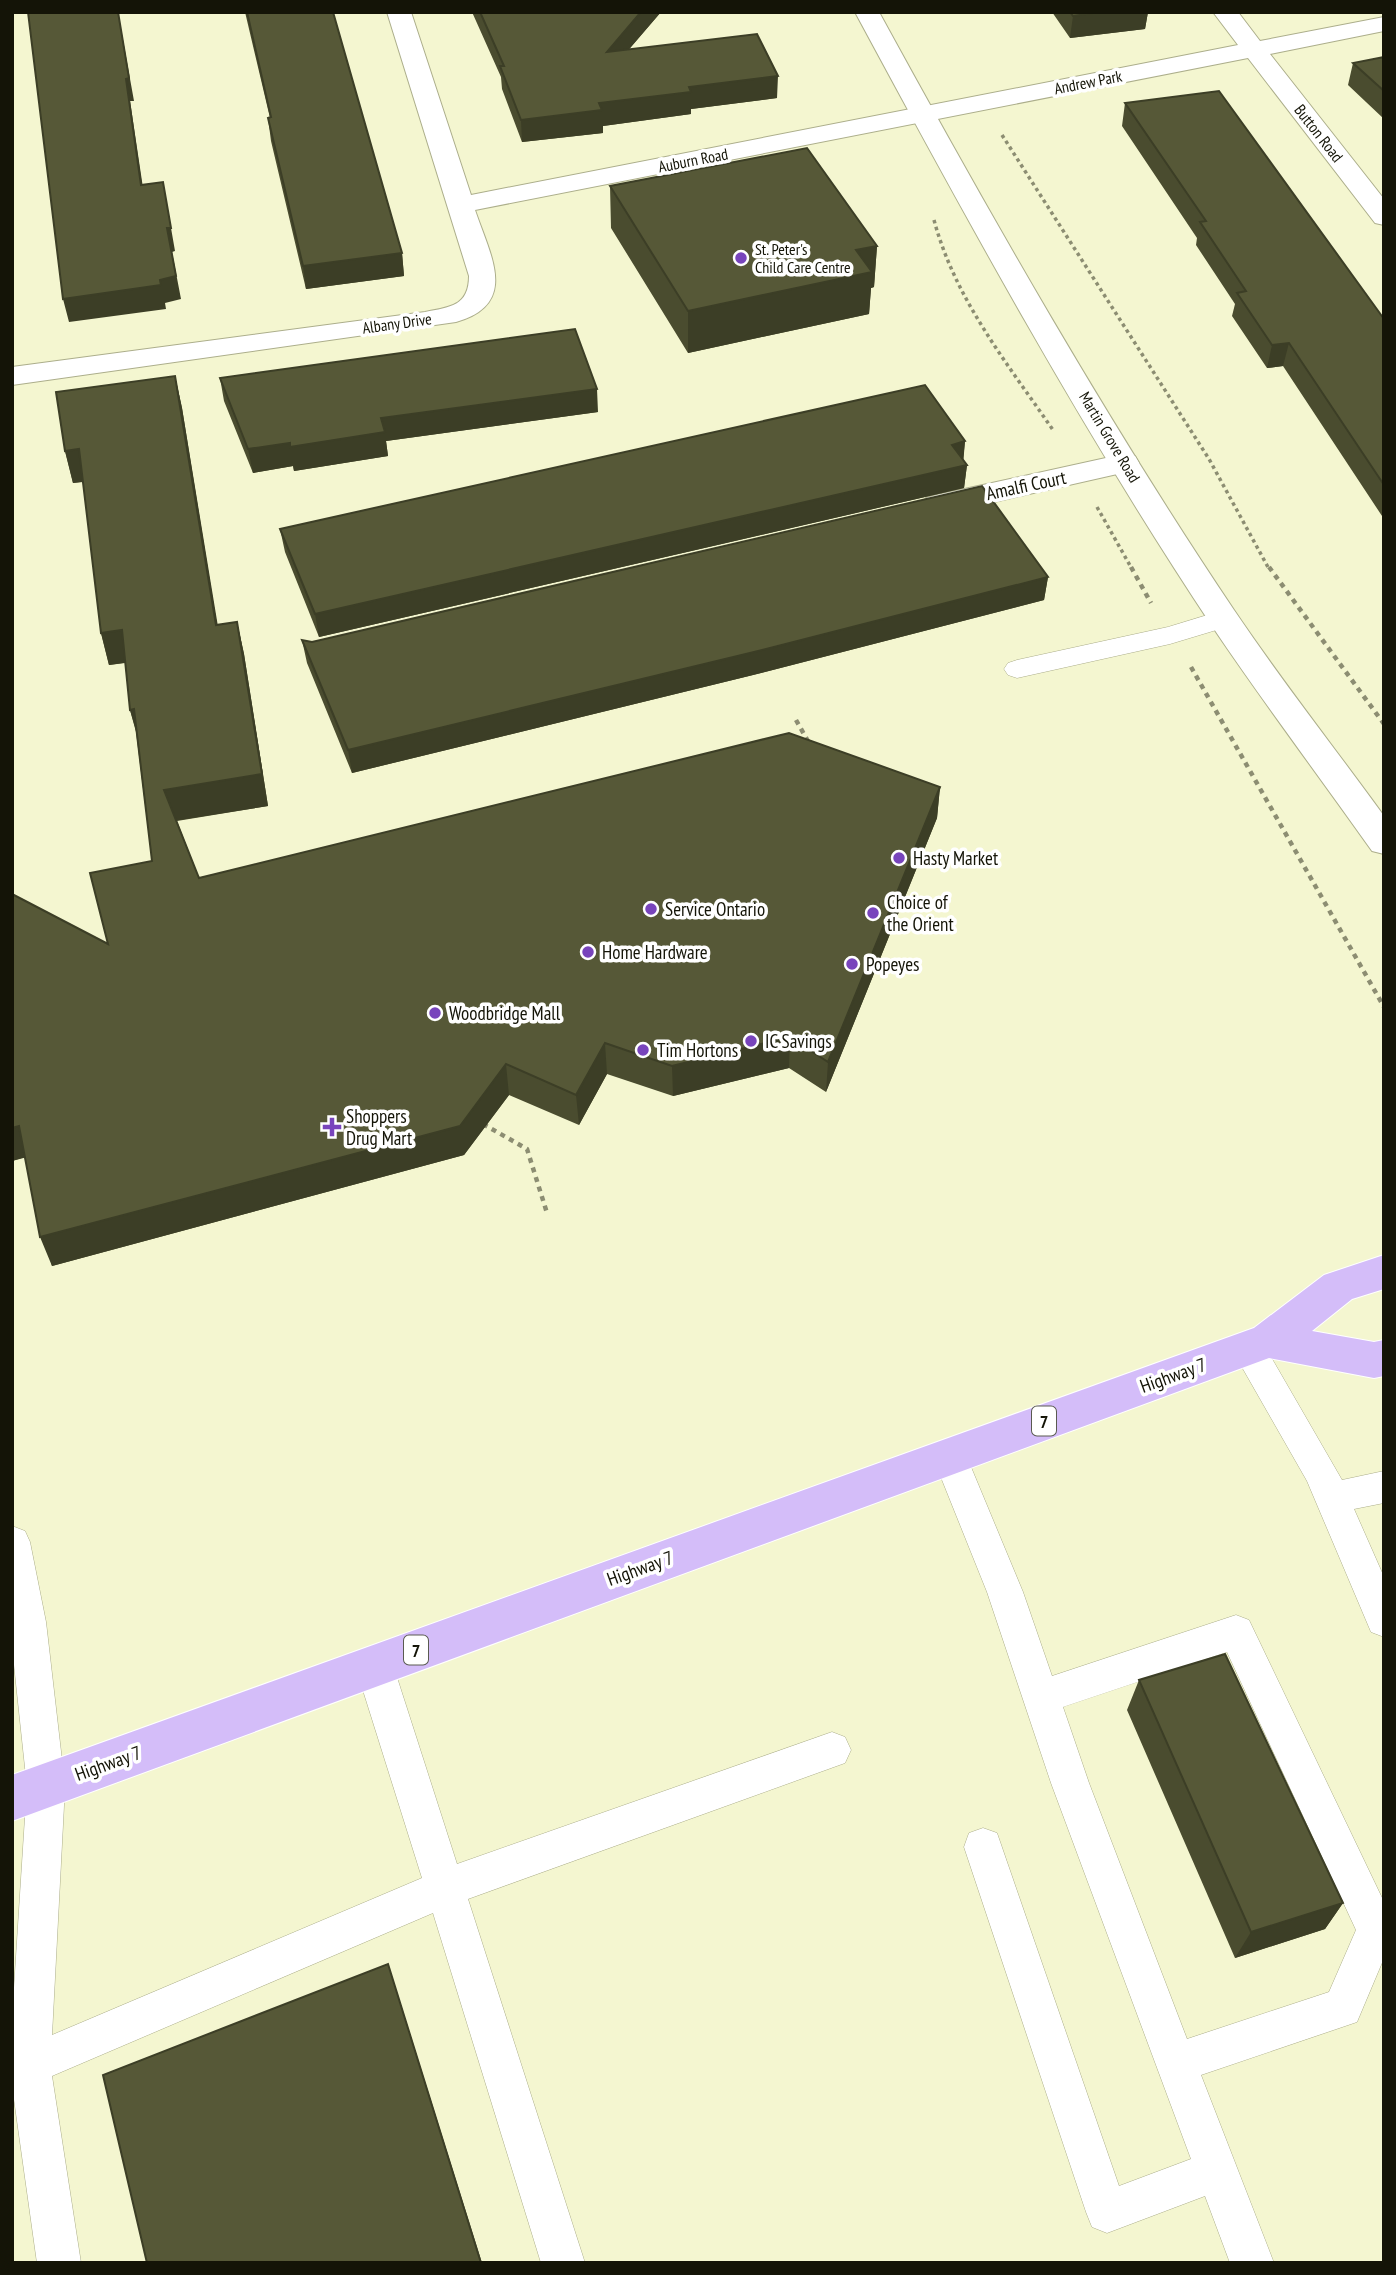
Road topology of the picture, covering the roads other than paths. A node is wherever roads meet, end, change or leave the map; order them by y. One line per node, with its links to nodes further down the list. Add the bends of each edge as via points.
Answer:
1 (399, 12): 7 (street, Albany Drive)
2 (867, 12): 6 (street, Martin Grove Road)
3 (1225, 12): 5 (street)
4 (1384, 24): 5 (street, Andrew Park)
5 (1253, 50): 6 (street, Andrew Park); 8 (street, Button Road)
6 (923, 115): 7 (street, Auburn Road); 10 (street, Martin Grove Road)
7 (462, 205): 9 (street, Albany Drive, via 485,289 479,301 461,311 425,320)
8 (1384, 217)
9 (12, 376)
10 (1125, 463): 11 (street, Amalfi Court); 12 (street, Martin Grove Road)
11 (912, 511)
12 (1224, 619): 13 (lane); 14 (street, Martin Grove Road)
13 (1017, 669)
14 (1384, 842)
15 (1384, 1272): 16 (main road, Highway 7 / 7, via 1338,1287)
16 (1258, 1344): 17 (main road, via 1374,1360); 18 (main road, Highway 7 / 7); 20 (lane)
17 (1384, 1357)
18 (949, 1455): 24 (main road, Highway 7 / 7); 25 (lane, via 1005,1592)
19 (1384, 1487): 20 (lane)
20 (1332, 1499): 22 (lane)
21 (12, 1542): 27 (lane, via 28,1622)
22 (1374, 1570): 23 (lane)
23 (1384, 1620)
24 (374, 1665): 27 (main road, Highway 7 / 7); 29 (lane)
25 (1041, 1697): 30 (lane); 30 (lane, via 1236,1632 1376,1929 1343,2008)
26 (832, 1750): 29 (lane)
27 (29, 1792): 31 (lane)
28 (982, 1847): 32 (lane, via 1107,2212)
29 (445, 1888): 31 (lane); 34 (lane)
30 (1175, 2063): 32 (lane)
31 (30, 2065): 33 (lane)
32 (1216, 2171): 35 (lane)
33 (60, 2263)
34 (563, 2263)
35 (1252, 2263)

